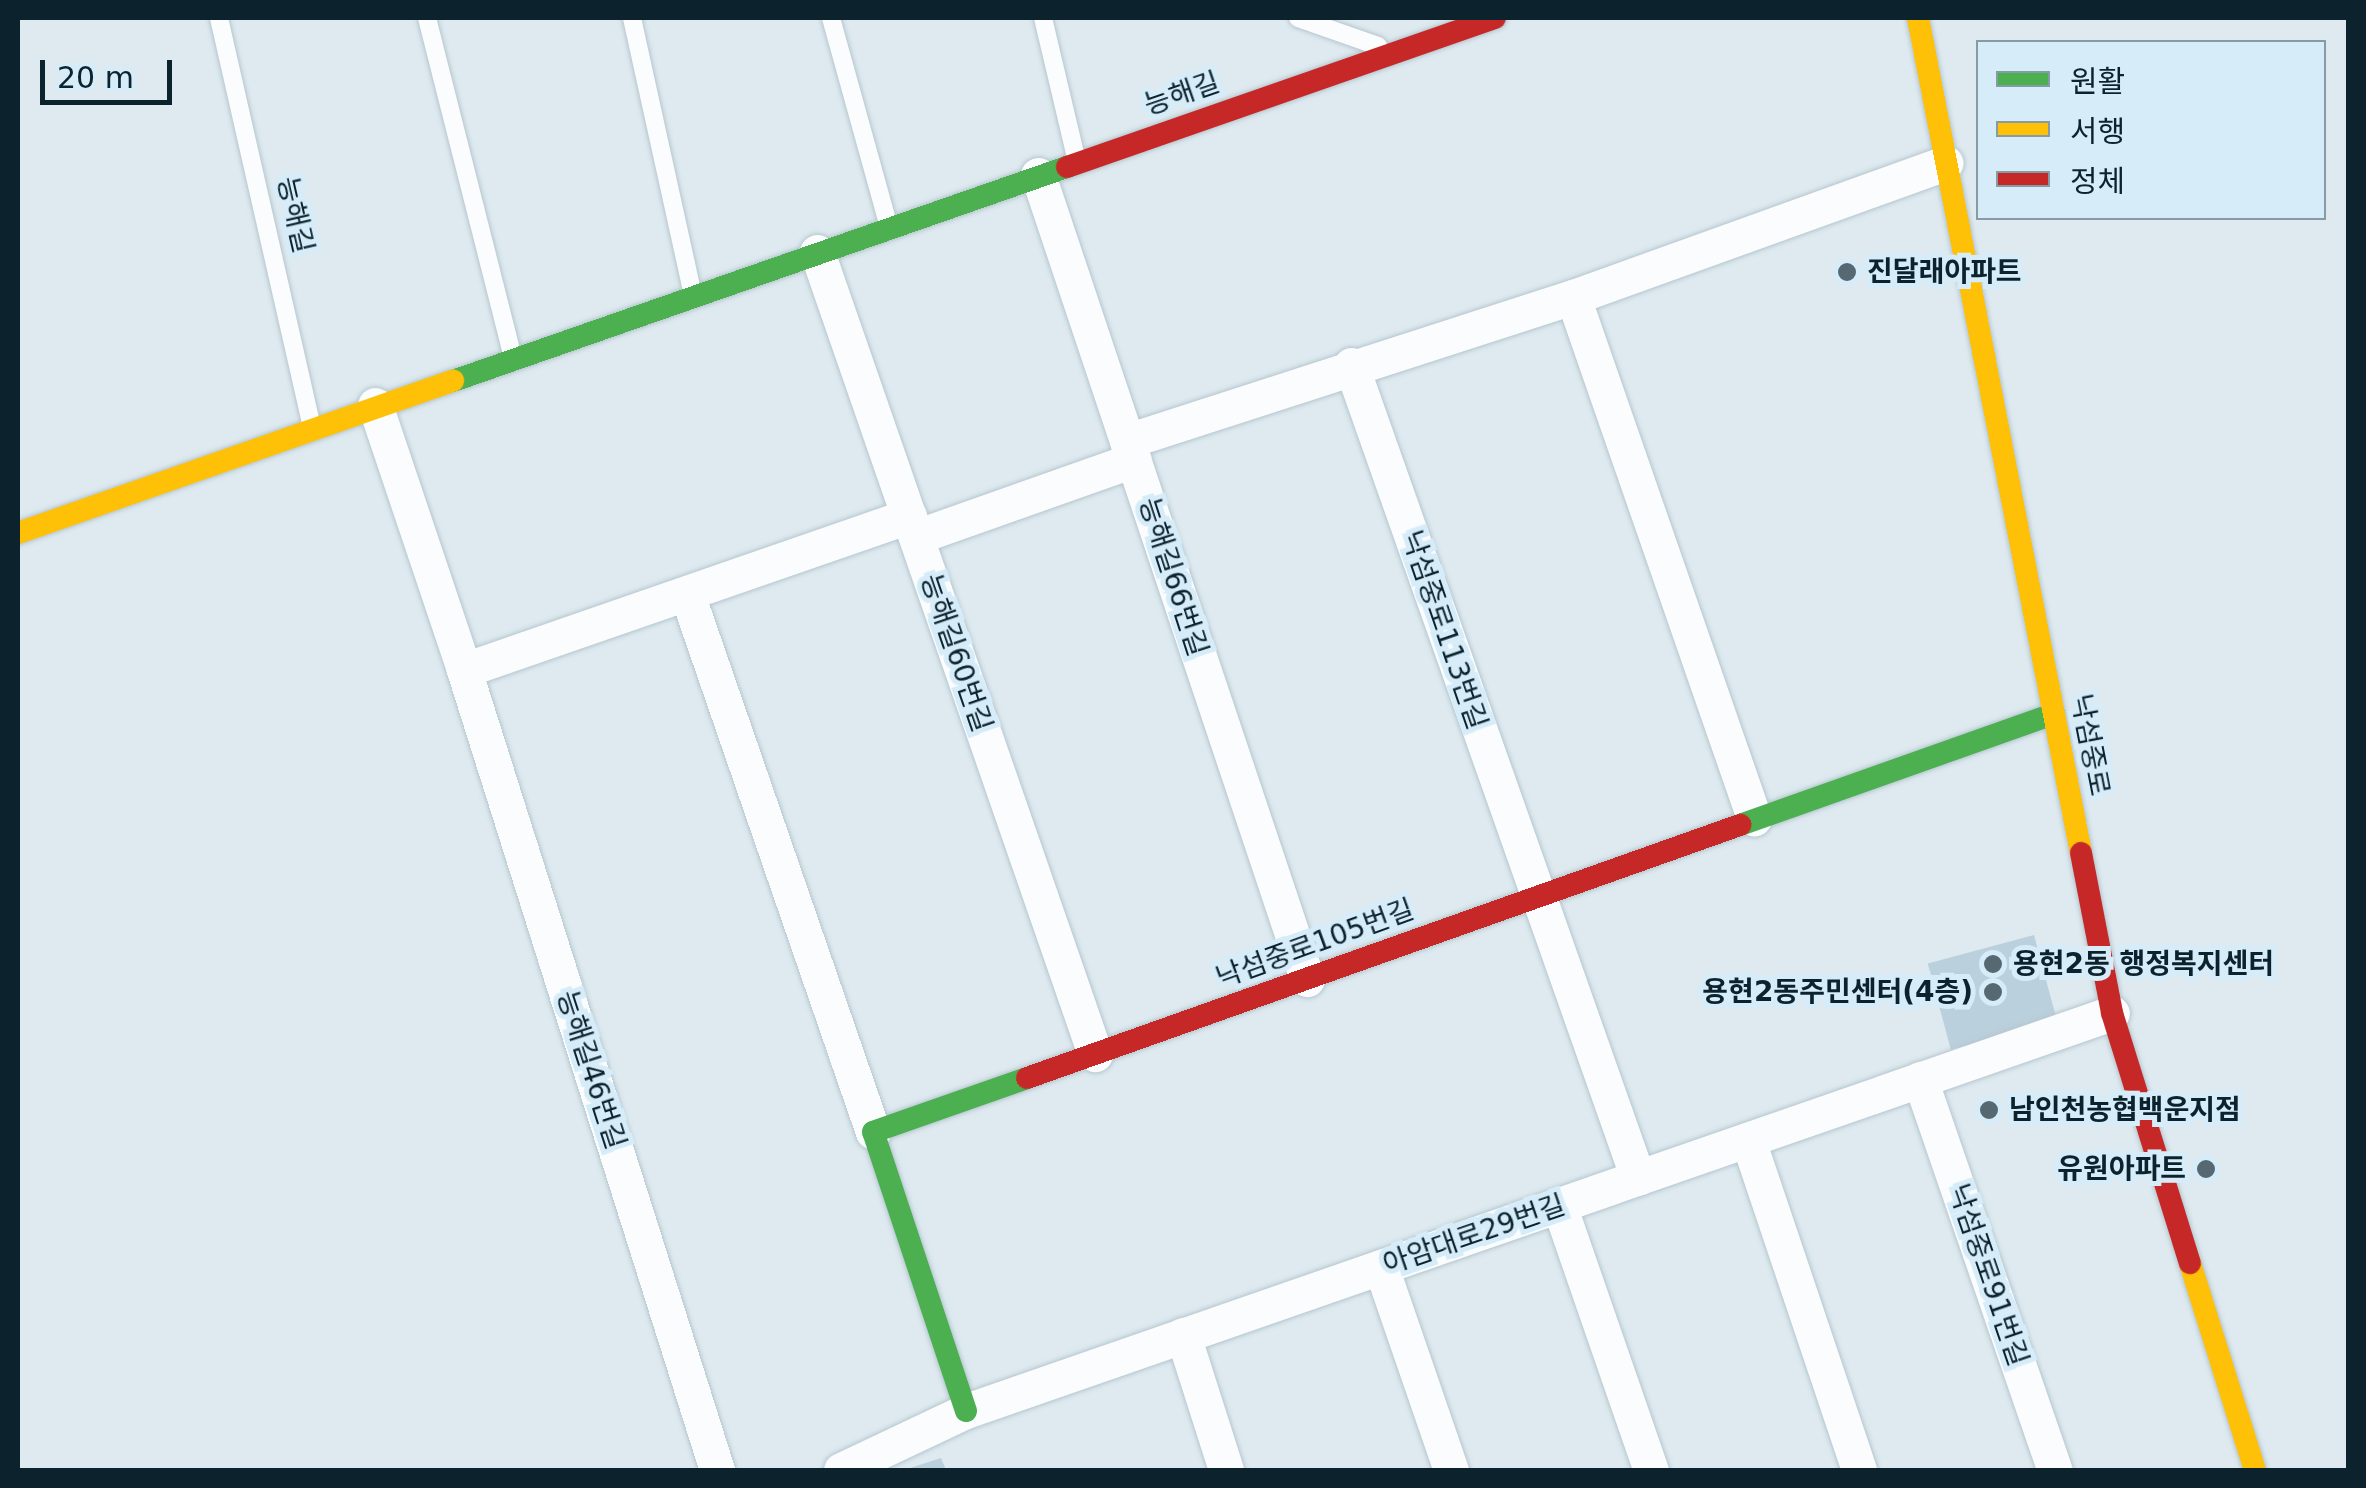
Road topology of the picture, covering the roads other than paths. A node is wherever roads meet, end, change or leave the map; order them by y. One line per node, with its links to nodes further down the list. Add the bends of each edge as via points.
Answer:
1 (219, 18): 20 (lane, 능해길)
2 (428, 18): 17 (lane)
3 (632, 18): 15 (lane)
4 (831, 18): 13 (lane)
5 (1044, 18): 10 (lane)
6 (1298, 18): 9 (lane)
7 (1496, 18): 9 (street, 능해길)
8 (1918, 18): 11 (street, 낙섬중로)
9 (1396, 52): 10 (street, 능해길)
10 (1078, 162): 12 (street, 능해길)
11 (1946, 163): 16 (street); 26 (street, 낙섬중로)
12 (1038, 176): 13 (street, 능해길); 21 (street, 능해길66번길)
13 (889, 227): 14 (street, 능해길)
14 (816, 252): 15 (street, 능해길); 22 (street, 능해길60번길)
15 (694, 295): 17 (street, 능해길)
16 (1573, 297): 18 (street); 27 (street)
17 (513, 358): 19 (street, 능해길)
18 (1350, 365): 21 (street); 28 (street, 낙섬중로113번길)
19 (376, 405): 20 (street, 능해길); 25 (street, 능해길46번길)
20 (312, 427): 23 (street, 능해길)
21 (1130, 450): 22 (street); 29 (street, 능해길66번길)
22 (912, 526): 24 (street); 31 (street, 능해길60번길)
23 (18, 533)
24 (687, 594): 25 (street); 33 (street)
25 (464, 670): 40 (street, 능해길46번길)
26 (2054, 714): 27 (street, 낙섬중로105번길); 30 (street, 낙섬중로)
27 (1754, 818): 28 (street, 낙섬중로105번길)
28 (1538, 896): 29 (street, 낙섬중로105번길); 35 (street, 낙섬중로113번길)
29 (1307, 979): 31 (street, 낙섬중로105번길)
30 (2112, 1013): 32 (street, 아암대로29번길); 47 (street, 낙섬중로)
31 (1095, 1054): 33 (street, 낙섬중로105번길)
32 (1920, 1080): 34 (street, 아암대로29번길); 46 (street, 낙섬중로91번길)
33 (873, 1132): 39 (street)
34 (1748, 1140): 35 (street, 아암대로29번길); 45 (street)
35 (1638, 1178): 36 (street, 아암대로29번길)
36 (1559, 1205): 37 (street, 아암대로29번길); 44 (street)
37 (1382, 1266): 38 (street, 아암대로29번길); 43 (street)
38 (1183, 1336): 39 (street, 아암대로29번길); 42 (street)
39 (966, 1411): 41 (street, 아암대로29번길)
40 (717, 1470)
41 (841, 1470)
42 (1226, 1470)
43 (1451, 1470)
44 (1651, 1470)
45 (1859, 1470)
46 (2055, 1470)
47 (2255, 1470)

